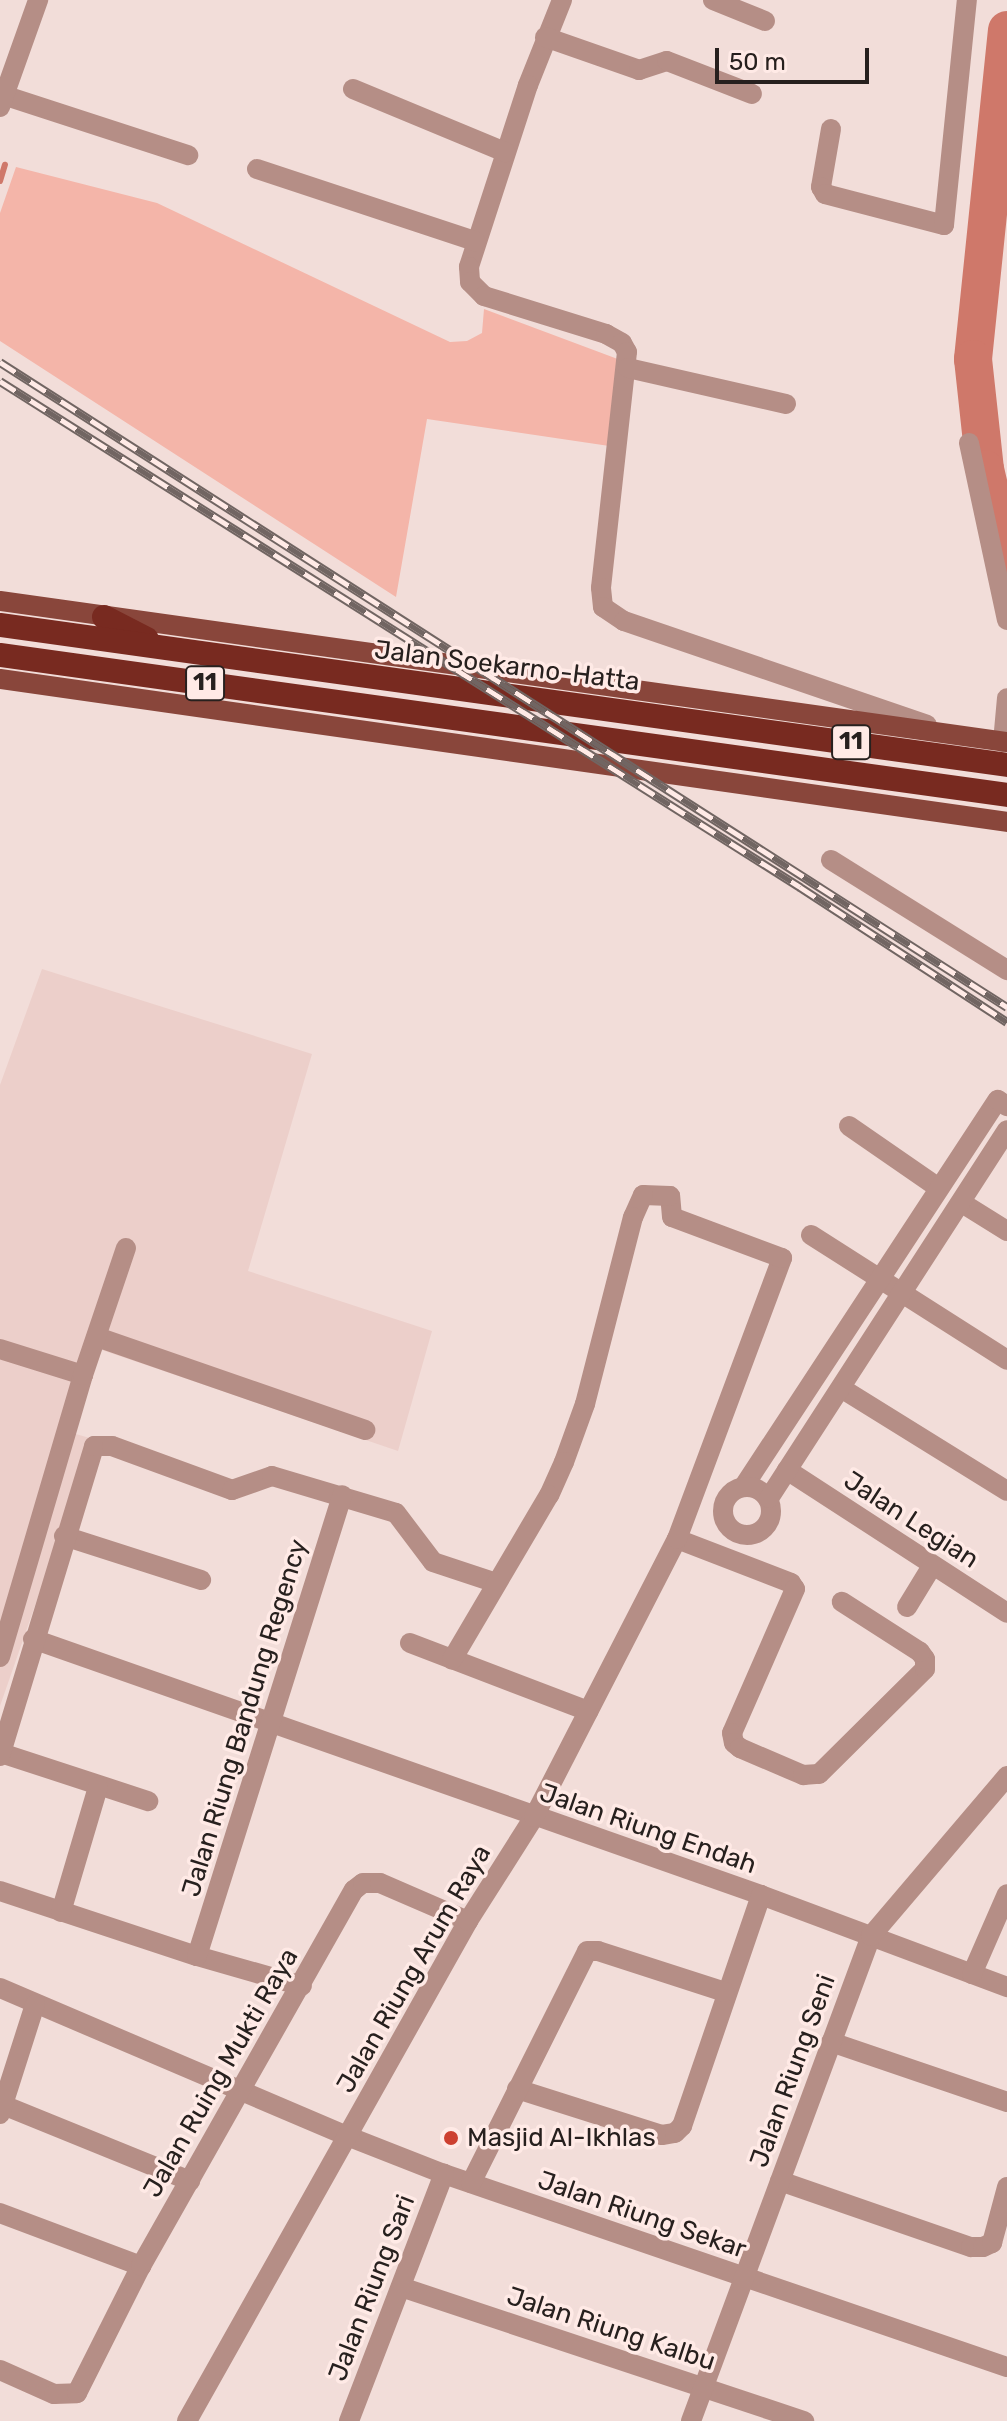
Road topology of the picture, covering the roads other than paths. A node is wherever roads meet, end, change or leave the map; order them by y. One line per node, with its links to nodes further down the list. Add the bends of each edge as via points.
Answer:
1 (562, 0): 6 (street)
2 (713, 0): 5 (street)
3 (967, 0): 10 (street, via 944,225 825,194 821,187)
4 (32, 2): 9 (street)
5 (765, 21)
6 (545, 37): 8 (street, via 639,70 667,61); 11 (street)
7 (353, 89): 11 (street)
8 (752, 94)
9 (1, 99): 12 (street)
10 (831, 129)
11 (505, 152): 14 (street)
12 (188, 155)
13 (257, 169): 14 (street)
14 (475, 241): 15 (street, via 470,282 484,296 606,334 622,343)
15 (628, 368): 16 (street); 26 (street, via 603,607 624,621)
16 (786, 404)
17 (969, 443): 20 (street)
18 (0, 601): 19 (main road, Jalan Soekarno-Hatta)
19 (104, 617): 22 (highway); 26 (main road, Jalan Soekarno-Hatta)
20 (1007, 620)
21 (0, 625): 22 (highway, Jalan Soekarno-Hatta / 11)
22 (163, 648): 27 (highway, Jalan Soekarno-Hatta / 11, via 695,719)
23 (0, 655): 28 (highway, 11)
24 (0, 679): 29 (main road)
25 (1007, 698): 27 (street)
26 (961, 737): 27 (main road, Jalan Soekarno-Hatta)
27 (1006, 750)
28 (1007, 795)
29 (1007, 822)
30 (831, 860): 31 (street)
31 (1007, 970)
32 (1002, 1103): 35 (street)
33 (849, 1126): 35 (street)
34 (1007, 1130): 36 (street)
35 (939, 1188): 40 (street)
36 (962, 1203): 37 (street); 41 (street)
37 (1007, 1231)
38 (811, 1235): 40 (street)
39 (126, 1248): 42 (street)
40 (880, 1279): 41 (street); 49 (street)
41 (902, 1293): 44 (street); 46 (street)
42 (97, 1337): 45 (street); 47 (street)
43 (0, 1349): 45 (street)
44 (1007, 1360)
45 (83, 1375): 66 (street)
46 (841, 1388): 48 (street); 50 (street)
47 (365, 1430)
48 (787, 1470): 52 (street); 58 (street, Jalan Legian)
49 (744, 1486): 52 (street); 53 (street)
50 (1007, 1491)
51 (342, 1495): 56 (street, via 272,1476 232,1490 101,1444 90,1452); 60 (street, via 402,1517 433,1562); 69 (street, Jalan Riung Bandung Regency)
52 (769, 1498): 55 (street, via 768,1525 757,1534)
53 (723, 1503): 54 (street); 55 (street, via 730,1530)
54 (681, 1531): 57 (street); 60 (street, Jalan Riung Arum Raya, via 782,1258 672,1217 670,1196 643,1195 564,1462); 68 (street, Jalan Riung Arum Raya)
55 (743, 1535): 57 (street)
56 (64, 1536): 59 (street); 64 (street)
57 (740, 1563): 61 (street, via 791,1583 795,1595 732,1733 734,1743 803,1775 819,1774 925,1669 920,1652)
58 (932, 1566): 62 (street); 63 (street, Jalan Legian)
59 (201, 1580)
60 (496, 1583): 67 (street)
61 (842, 1602)
62 (907, 1607)
63 (1007, 1613)
64 (33, 1639): 69 (street, Jalan Riung Endah); 70 (street)
65 (410, 1643): 67 (street)
66 (0, 1657)
67 (452, 1660): 68 (street)
68 (588, 1711): 74 (street, Jalan Riung Arum Raya)
69 (272, 1723): 74 (street, Jalan Riung Endah); 81 (street, Jalan Riung Bandung Regency)
70 (0, 1755): 72 (street)
71 (1007, 1776): 80 (street, Jalan Riung Seni)
72 (98, 1787): 73 (street); 78 (street)
73 (148, 1801)
74 (534, 1817): 77 (street, Jalan Riung Endah); 79 (street, Jalan Riung Arum Raya)
75 (0, 1891): 78 (street)
76 (1007, 1894): 82 (street)
77 (761, 1895): 80 (street, Jalan Riung Endah); 86 (street)
78 (61, 1912): 81 (street)
79 (468, 1921): 83 (street, Jalan Ruing Mukti Raya, via 380,1883 363,1883 354,1890); 93 (street, Jalan Riung Arum Raya)
80 (871, 1936): 82 (street, Jalan Riung Endah); 88 (street, Jalan Riung Seni)
81 (197, 1956): 83 (street)
82 (972, 1974): 84 (street, Jalan Riung Endah)
83 (302, 1986): 89 (street, Jalan Ruing Mukti Raya)
84 (1007, 1987)
85 (0, 1988): 87 (street, Jalan Riung Sekar)
86 (725, 1992): 90 (street, via 587,1951); 90 (street, via 682,2126 675,2133 662,2135)
87 (35, 2004): 89 (street, Jalan Riung Sekar); 92 (street)
88 (831, 2042): 91 (street); 96 (street, Jalan Riung Seni)
89 (243, 2089): 93 (street, Jalan Riung Sekar); 95 (street, Jalan Ruing Mukti Raya)
90 (517, 2089): 97 (street)
91 (1007, 2102)
92 (1, 2110): 95 (street)
93 (347, 2136): 94 (street, Jalan Riung Sekar); 107 (street, Jalan Riung Arum Raya)
94 (444, 2174): 97 (street, Jalan Riung Sekar); 102 (street, Jalan Riung Sari)
95 (190, 2181): 100 (street, Jalan Ruing Mukti Raya)
96 (780, 2181): 98 (street, via 971,2247 992,2243); 101 (street, Jalan Riung Seni)
97 (471, 2183): 101 (street, Jalan Riung Sekar)
98 (1007, 2187)
99 (0, 2213): 100 (street)
100 (141, 2266): 104 (street, Jalan Ruing Mukti Raya, via 77,2393 54,2394)
101 (743, 2278): 103 (street, Jalan Riung Sekar); 105 (street, Jalan Riung Seni)
102 (401, 2287): 105 (street, Jalan Riung Kalbu); 106 (street, Jalan Riung Sari)
103 (1007, 2367)
104 (0, 2370)
105 (703, 2388): 108 (street, Jalan Riung Seni); 109 (street, Jalan Riung Kalbu)
106 (356, 2419)
107 (187, 2421)
108 (691, 2421)
109 (804, 2421)

